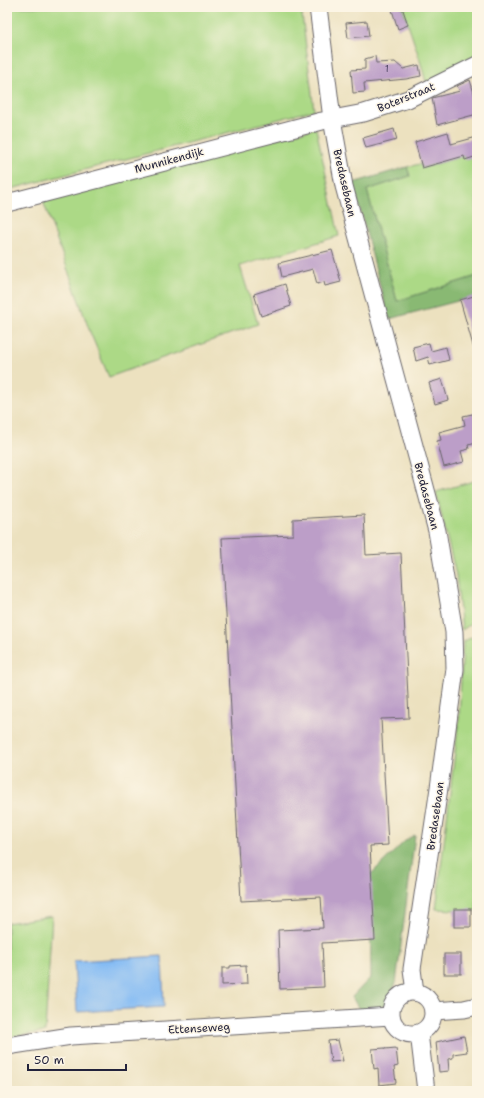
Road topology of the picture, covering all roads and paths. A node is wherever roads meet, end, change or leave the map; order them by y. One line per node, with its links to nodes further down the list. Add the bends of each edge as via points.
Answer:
1 (318, 7): 3 (street, Bredasebaan)
2 (477, 65): 3 (street, Boterstraat, via 408,99 364,113)
3 (332, 119): 4 (street, Munnikendijk); 5 (street, Bredasebaan, via 344,186 437,531 454,632 455,669 412,969)
4 (7, 202)
5 (415, 992): 7 (street, via 427,998); 8 (street, via 403,994 396,999)
6 (477, 1006): 7 (street, via 464,1010)
7 (433, 1011): 9 (street, via 432,1020 427,1028)
8 (391, 1016): 9 (street, via 402,1032); 10 (street, Ettenseweg, via 71,1036)
9 (419, 1033): 11 (street)
10 (7, 1046)
11 (426, 1091)

